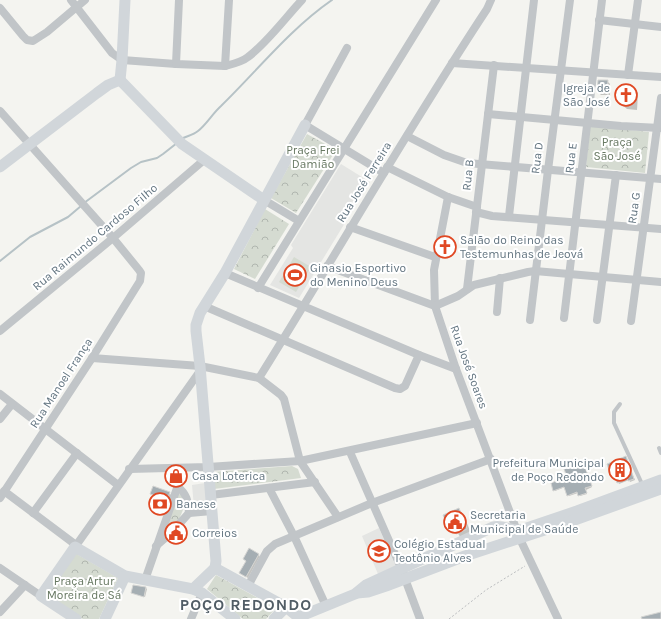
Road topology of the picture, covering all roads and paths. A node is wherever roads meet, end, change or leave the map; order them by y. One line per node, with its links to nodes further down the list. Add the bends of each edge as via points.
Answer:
1 (85, 0): 12 (street)
2 (125, 0): 18 (street)
3 (179, 0): 20 (street)
4 (229, 0): 22 (street)
5 (436, 0): 39 (street)
6 (491, 0): 19 (street, Rua José Ferreira)
7 (534, 0): 23 (street)
8 (570, 0): 24 (street, Rua D)
9 (602, 0): 14 (street, Rua E)
10 (638, 0): 15 (street)
11 (298, 2): 22 (street, via 259,48 248,57)
12 (74, 3): 13 (street, via 33,41 27,40); 18 (street, via 112,53)
13 (0, 8)
14 (600, 20): 15 (street); 25 (street, Rua E)
15 (635, 24): 16 (street); 26 (street)
16 (661, 27)
17 (347, 48): 35 (street)
18 (122, 60): 20 (street); 28 (street)
19 (452, 63): 21 (street); 37 (street, Rua José Ferreira)
20 (176, 64): 22 (street)
21 (494, 65): 23 (street); 31 (street, Rua B)
22 (225, 66)
23 (527, 67): 24 (street); 32 (street)
24 (560, 70): 25 (street); 33 (street, Rua D)
25 (593, 72): 26 (street); 34 (street, Rua E)
26 (628, 75): 27 (street)
27 (661, 77)
28 (120, 80): 38 (street, via 103,89); 40 (street, via 179,140)
29 (661, 98): 36 (street, Rua G)
30 (0, 111): 38 (street)
31 (488, 114): 32 (street); 41 (street, Rua B)
32 (521, 117): 33 (street); 43 (street)
33 (554, 120): 34 (street); 45 (street, Rua D)
34 (587, 123): 36 (street); 46 (street, Rua E)
35 (305, 125): 39 (street); 51 (street)
36 (659, 128): 48 (street, Rua G)
37 (407, 136): 41 (street, via 452,159); 44 (street, Rua José Ferreira)
38 (30, 145): 42 (street); 61 (street)
39 (344, 149): 44 (street); 55 (street)
40 (204, 160): 51 (street); 61 (street, Rua Raimundo Cardoso Filho)
41 (481, 165): 43 (street); 52 (street, Rua B)
42 (0, 167)
43 (514, 168): 45 (street); 53 (street)
44 (385, 170): 50 (street); 58 (street, Rua José Ferreira)
45 (548, 170): 46 (street); 54 (street, Rua D)
46 (581, 172): 47 (street); 56 (street, Rua E)
47 (616, 175): 48 (street); 57 (street)
48 (650, 178): 49 (street); 59 (street, Rua G)
49 (661, 179)
50 (448, 197): 52 (street); 62 (street, Rua José Soares)
51 (264, 200): 55 (street); 65 (street)
52 (476, 210): 53 (street, via 486,215); 72 (street, Rua B)
53 (509, 216): 54 (street)
54 (542, 219): 56 (street); 64 (street, Rua D)
55 (299, 221): 71 (street)
56 (576, 222): 57 (street); 66 (street, Rua E)
57 (609, 224): 59 (street); 67 (street)
58 (350, 227): 62 (street); 63 (street, Rua José Ferreira)
59 (643, 228): 60 (street); 69 (street, Rua G)
60 (661, 229)
61 (113, 238): 81 (street, Rua Raimundo Cardoso Filho); 84 (street, Rua Manoel França, via 141,276)
62 (436, 256): 75 (street, Rua José Soares, via 433,280)
63 (327, 266): 74 (street, Rua José Ferreira); 75 (street)
64 (535, 271): 66 (street); 68 (street); 78 (street, Rua D)
65 (224, 273): 71 (street); 73 (street)
66 (570, 274): 67 (street); 77 (street, Rua E)
67 (602, 277): 69 (street); 79 (street)
68 (500, 278): 72 (street); 76 (street)
69 (636, 281): 70 (street); 80 (street, Rua G)
70 (661, 282)
71 (258, 288): 74 (street)
72 (467, 289): 75 (street)
73 (204, 306): 82 (street); 85 (street, via 198,318 196,331)
74 (303, 306): 82 (street, Rua José Ferreira); 83 (street)
75 (435, 306): 86 (street, Rua José Soares)
76 (497, 312)
77 (564, 318)
78 (530, 320)
79 (597, 320)
80 (631, 321)
81 (0, 331)
82 (283, 340): 83 (street, via 395,388 405,386); 87 (street, Rua José Ferreira)
83 (420, 355): 86 (street)
84 (92, 358): 85 (street); 93 (street, Rua Manoel França)
85 (200, 369): 87 (street); 100 (street); 102 (street)
86 (456, 369): 92 (street, Rua José Soares)
87 (259, 378): 99 (street, via 284,399)
88 (0, 394): 89 (street)
89 (12, 404): 91 (street); 93 (street)
90 (620, 404): 109 (lane, via 614,412 614,423)
91 (0, 419)
92 (477, 424): 95 (street); 98 (street, Rua José Soares)
93 (46, 429): 96 (street); 110 (street, Rua Manoel França)
94 (659, 448): 97 (lane)
95 (350, 452): 99 (street); 112 (street)
96 (77, 453): 105 (street); 114 (street)
97 (661, 453)
98 (490, 458): 112 (street); 117 (street, Rua José Soares)
99 (300, 462): 100 (street); 104 (street)
100 (208, 467): 101 (street); 111 (street)
101 (184, 468): 102 (street); 106 (street)
102 (129, 469): 105 (street)
103 (661, 480): 109 (street)
104 (315, 482): 107 (street); 116 (street)
105 (118, 485): 119 (street)
106 (177, 486): 115 (street, via 186,494); 120 (street)
107 (269, 488): 111 (street); 118 (street)
108 (661, 489): 109 (street)
109 (644, 490): 117 (street)
110 (2, 495): 114 (street)
111 (211, 495): 113 (street)
112 (372, 503): 116 (street); 126 (street)
113 (212, 511): 115 (street); 125 (street)
114 (33, 513): 119 (street)
115 (189, 513): 120 (street)
116 (338, 517): 118 (street)
117 (518, 535): 121 (street, via 502,526 496,526); 122 (street, Rua José Soares); 123 (street)
118 (294, 536): 131 (street, via 269,548); 136 (street)
119 (75, 546): 127 (street); 134 (street)
120 (156, 547): 129 (street)
121 (432, 555): 123 (street); 126 (street)
122 (531, 563): 145 (path, via 486,590); 146 (street, Rua José Soares)
123 (437, 567): 128 (street)
124 (0, 568): 130 (street)
125 (215, 568): 131 (street); 132 (street)
126 (401, 568): 128 (street); 133 (street, via 366,585)
127 (125, 576): 129 (street); 140 (street)
128 (405, 579): 133 (street); 144 (street)
129 (145, 580): 132 (street)
130 (25, 585): 134 (street); 135 (street)
131 (248, 586): 137 (street)
132 (198, 591): 141 (street); 142 (street)
133 (355, 594): 136 (street)
134 (41, 596): 139 (street)
135 (4, 602): 138 (street)
136 (326, 606): 137 (street, via 301,616 297,616)
137 (286, 607): 143 (street)
138 (0, 612)
139 (76, 619)
140 (105, 619)
141 (190, 619)
142 (236, 619)
143 (274, 619)
144 (420, 619)
145 (449, 619)
146 (558, 619)

